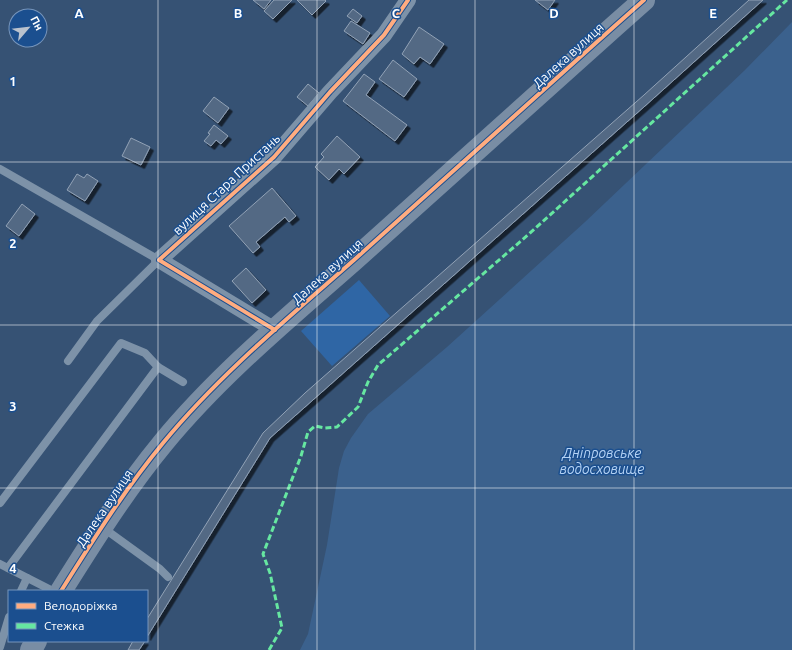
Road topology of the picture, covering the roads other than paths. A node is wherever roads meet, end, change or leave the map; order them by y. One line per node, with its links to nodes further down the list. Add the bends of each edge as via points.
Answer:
1 (408, 0): 4 (street, вулиця Стара Пристань, via 384,35 274,157)
2 (644, 0): 5 (street, Далека вулиця)
3 (0, 169): 4 (lane)
4 (159, 260): 5 (street); 6 (lane, via 97,321)
5 (275, 330): 10 (street, Далека вулиця, via 201,400 163,442)
6 (68, 361)
7 (158, 368): 8 (lane); 9 (lane, via 146,353 121,343); 11 (lane)
8 (183, 382)
9 (0, 503)
10 (102, 526): 12 (lane); 16 (street, Далека вулиця)
11 (4, 566): 13 (lane)
12 (168, 577)
13 (27, 578): 14 (lane); 15 (lane)
14 (21, 590)
15 (51, 590)
16 (62, 590)
17 (8, 620): 18 (lane)
18 (0, 647)

